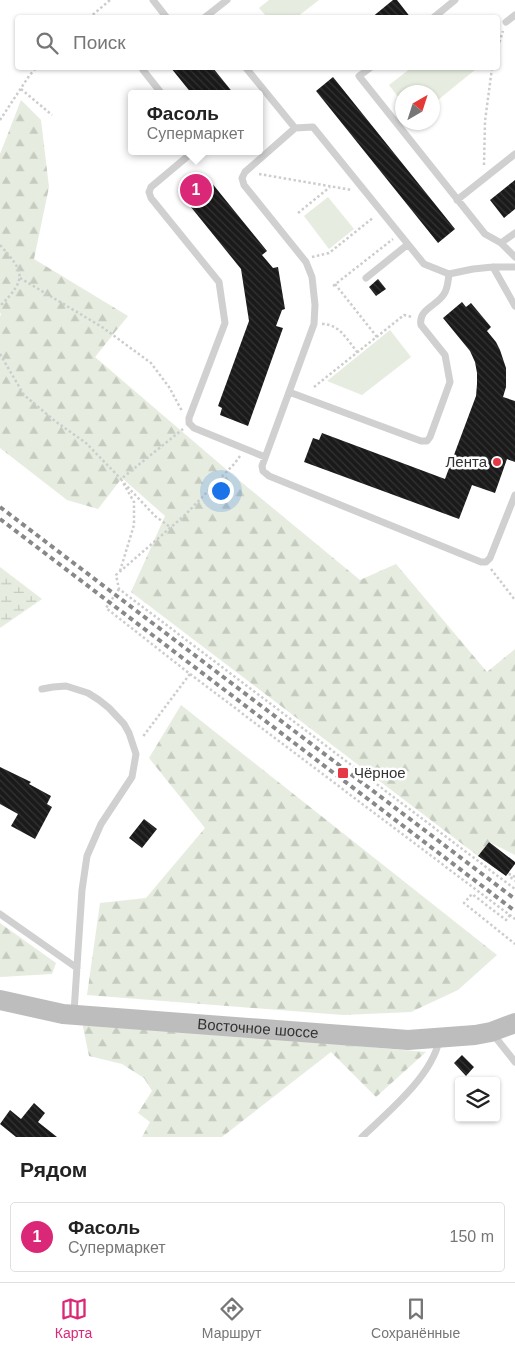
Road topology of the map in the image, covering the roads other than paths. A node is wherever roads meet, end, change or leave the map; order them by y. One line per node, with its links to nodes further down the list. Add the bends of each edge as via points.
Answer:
1 (153, 0): 4 (lane)
2 (227, 0): 5 (lane)
3 (454, 0): 6 (lane)
4 (165, 15)
5 (208, 15)
6 (436, 15)
7 (515, 15): 8 (lane)
8 (506, 22)
9 (144, 70): 12 (lane)
10 (248, 70): 13 (lane)
11 (367, 70): 16 (lane, via 359,76)
12 (159, 90)
13 (295, 128): 19 (lane, via 313,127); 26 (lane, via 242,178 244,185 304,259 312,277 314,324)
14 (515, 154): 16 (lane)
15 (189, 155): 27 (lane, via 149,192 219,282 225,323 189,423 194,428)
16 (457, 200): 18 (lane, via 484,234)
17 (515, 233): 18 (lane)
18 (501, 243): 20 (lane)
19 (407, 245): 23 (lane, via 424,264); 24 (lane)
20 (515, 257)
21 (493, 267): 22 (lane); 23 (lane); 25 (lane)
22 (515, 267)
23 (449, 274): 26 (lane, via 442,298 420,319 421,325 445,355 450,382 427,441)
24 (366, 278)
25 (515, 306)
26 (289, 392): 27 (lane)
27 (265, 457): 28 (lane, via 263,471 269,476 481,562 490,558)
28 (515, 495)
29 (42, 689): 31 (lane, via 66,686 88,693 117,716 129,733 136,754 132,777 101,824 86,856)
30 (0, 914): 31 (lane)
31 (77, 968): 35 (lane)
32 (0, 1000): 34 (main road, Восточное шоссе)
33 (0, 1010): 34 (main road)
34 (47, 1011): 35 (main road, Восточное шоссе)
35 (74, 1015): 38 (main road, Восточное шоссе, via 408,1040)
36 (515, 1023): 37 (main road, Восточное шоссе)
37 (491, 1032): 38 (main road, Восточное шоссе); 39 (lane)
38 (439, 1038): 40 (lane, via 432,1061 422,1076)
39 (515, 1062)
40 (362, 1137)

